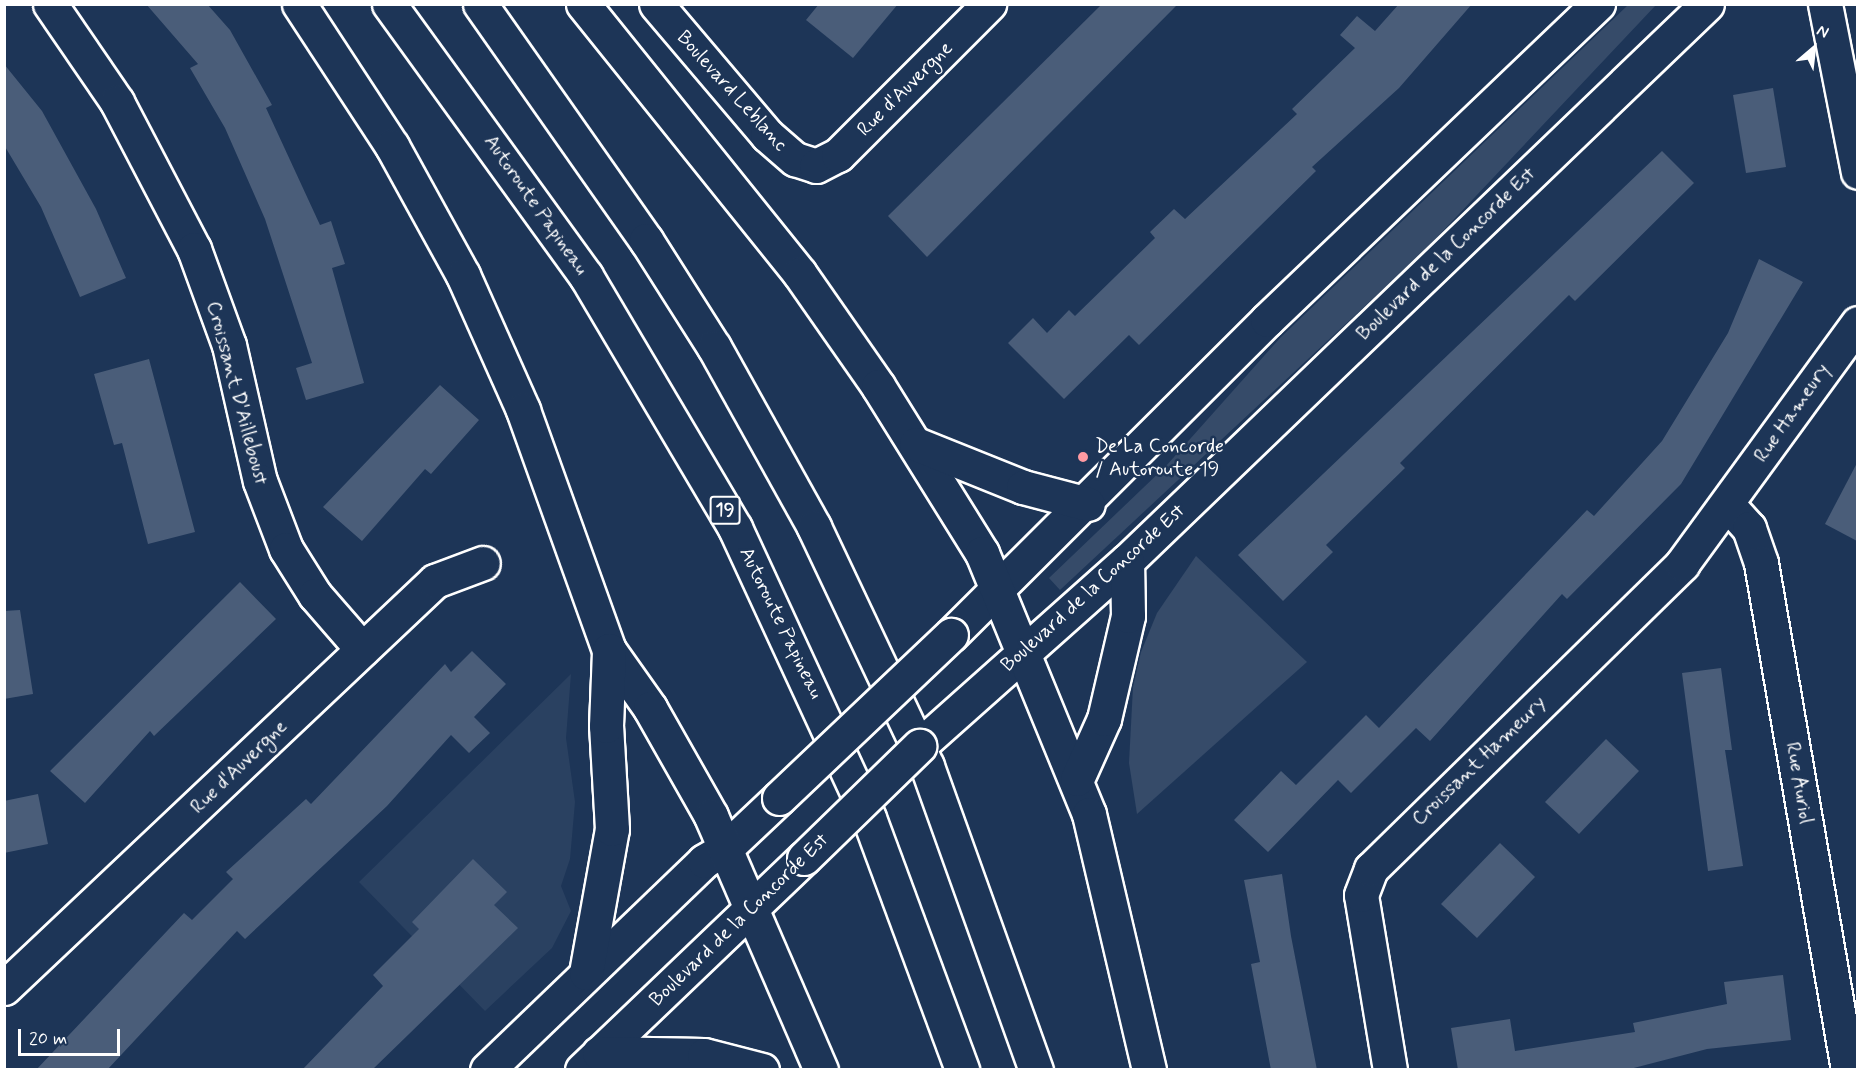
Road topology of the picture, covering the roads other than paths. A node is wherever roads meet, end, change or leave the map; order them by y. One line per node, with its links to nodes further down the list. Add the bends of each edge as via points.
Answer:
1 (50, 4): 20 (main road, Croissant D'Ailleboust, via 117,102 177,211 229,345 274,522 305,580)
2 (299, 4): 21 (main road, via 392,146 468,285 523,410)
3 (389, 4): 32 (main road, Autoroute Papineau / 19, via 586,276 730,519 869,818)
4 (480, 4): 33 (main road, via 646,240 714,347 814,527 927,766)
5 (583, 4): 14 (main road, via 800,274)
6 (656, 4): 11 (main road, Boulevard Leblanc, via 767,135 795,159)
7 (1598, 4): 15 (main road, via 1267,320)
8 (1707, 4): 17 (main road, Boulevard de la Concorde Est)
9 (1825, 4): 12 (main road)
10 (973, 10): 11 (main road, Rue d'Auvergne, via 838,155)
11 (816, 166)
12 (1857, 172)
13 (1857, 323): 16 (main road, Rue Hameury)
14 (916, 444): 15 (main road, via 1023,488); 19 (main road)
15 (1088, 504): 19 (main road)
16 (1729, 506): 35 (main road, Croissant Hameury, via 1683,564 1368,875 1361,895); 36 (main road, Rue Auriol, via 1749,528 1761,563)
17 (1127, 561): 22 (main road, Boulevard de la Concorde Est); 23 (main road, via 1128,615 1104,719)
18 (483, 564): 20 (main road, Rue d'Auvergne, via 435,581)
19 (999, 587): 22 (main road); 24 (main road, bridge)
20 (362, 649): 27 (main road, Rue d'Auvergne)
21 (609, 650): 24 (main road, via 650,708); 26 (main road, via 606,726 612,829)
22 (1024, 652): 23 (main road); 25 (main road, Boulevard de la Concorde Est, bridge)
23 (1077, 779): 34 (main road, via 1107,875)
24 (725, 849): 25 (main road); 26 (main road, via 704,861)
25 (749, 910): 28 (main road, Boulevard de la Concorde Est); 31 (main road)
26 (586, 973): 29 (main road)
27 (4, 988)
28 (590, 1061): 30 (main road, via 704,1055)
29 (487, 1070)
30 (762, 1070)
31 (821, 1070)
32 (962, 1070)
33 (1036, 1070)
34 (1149, 1070)
35 (1390, 1070)
36 (1848, 1070)

